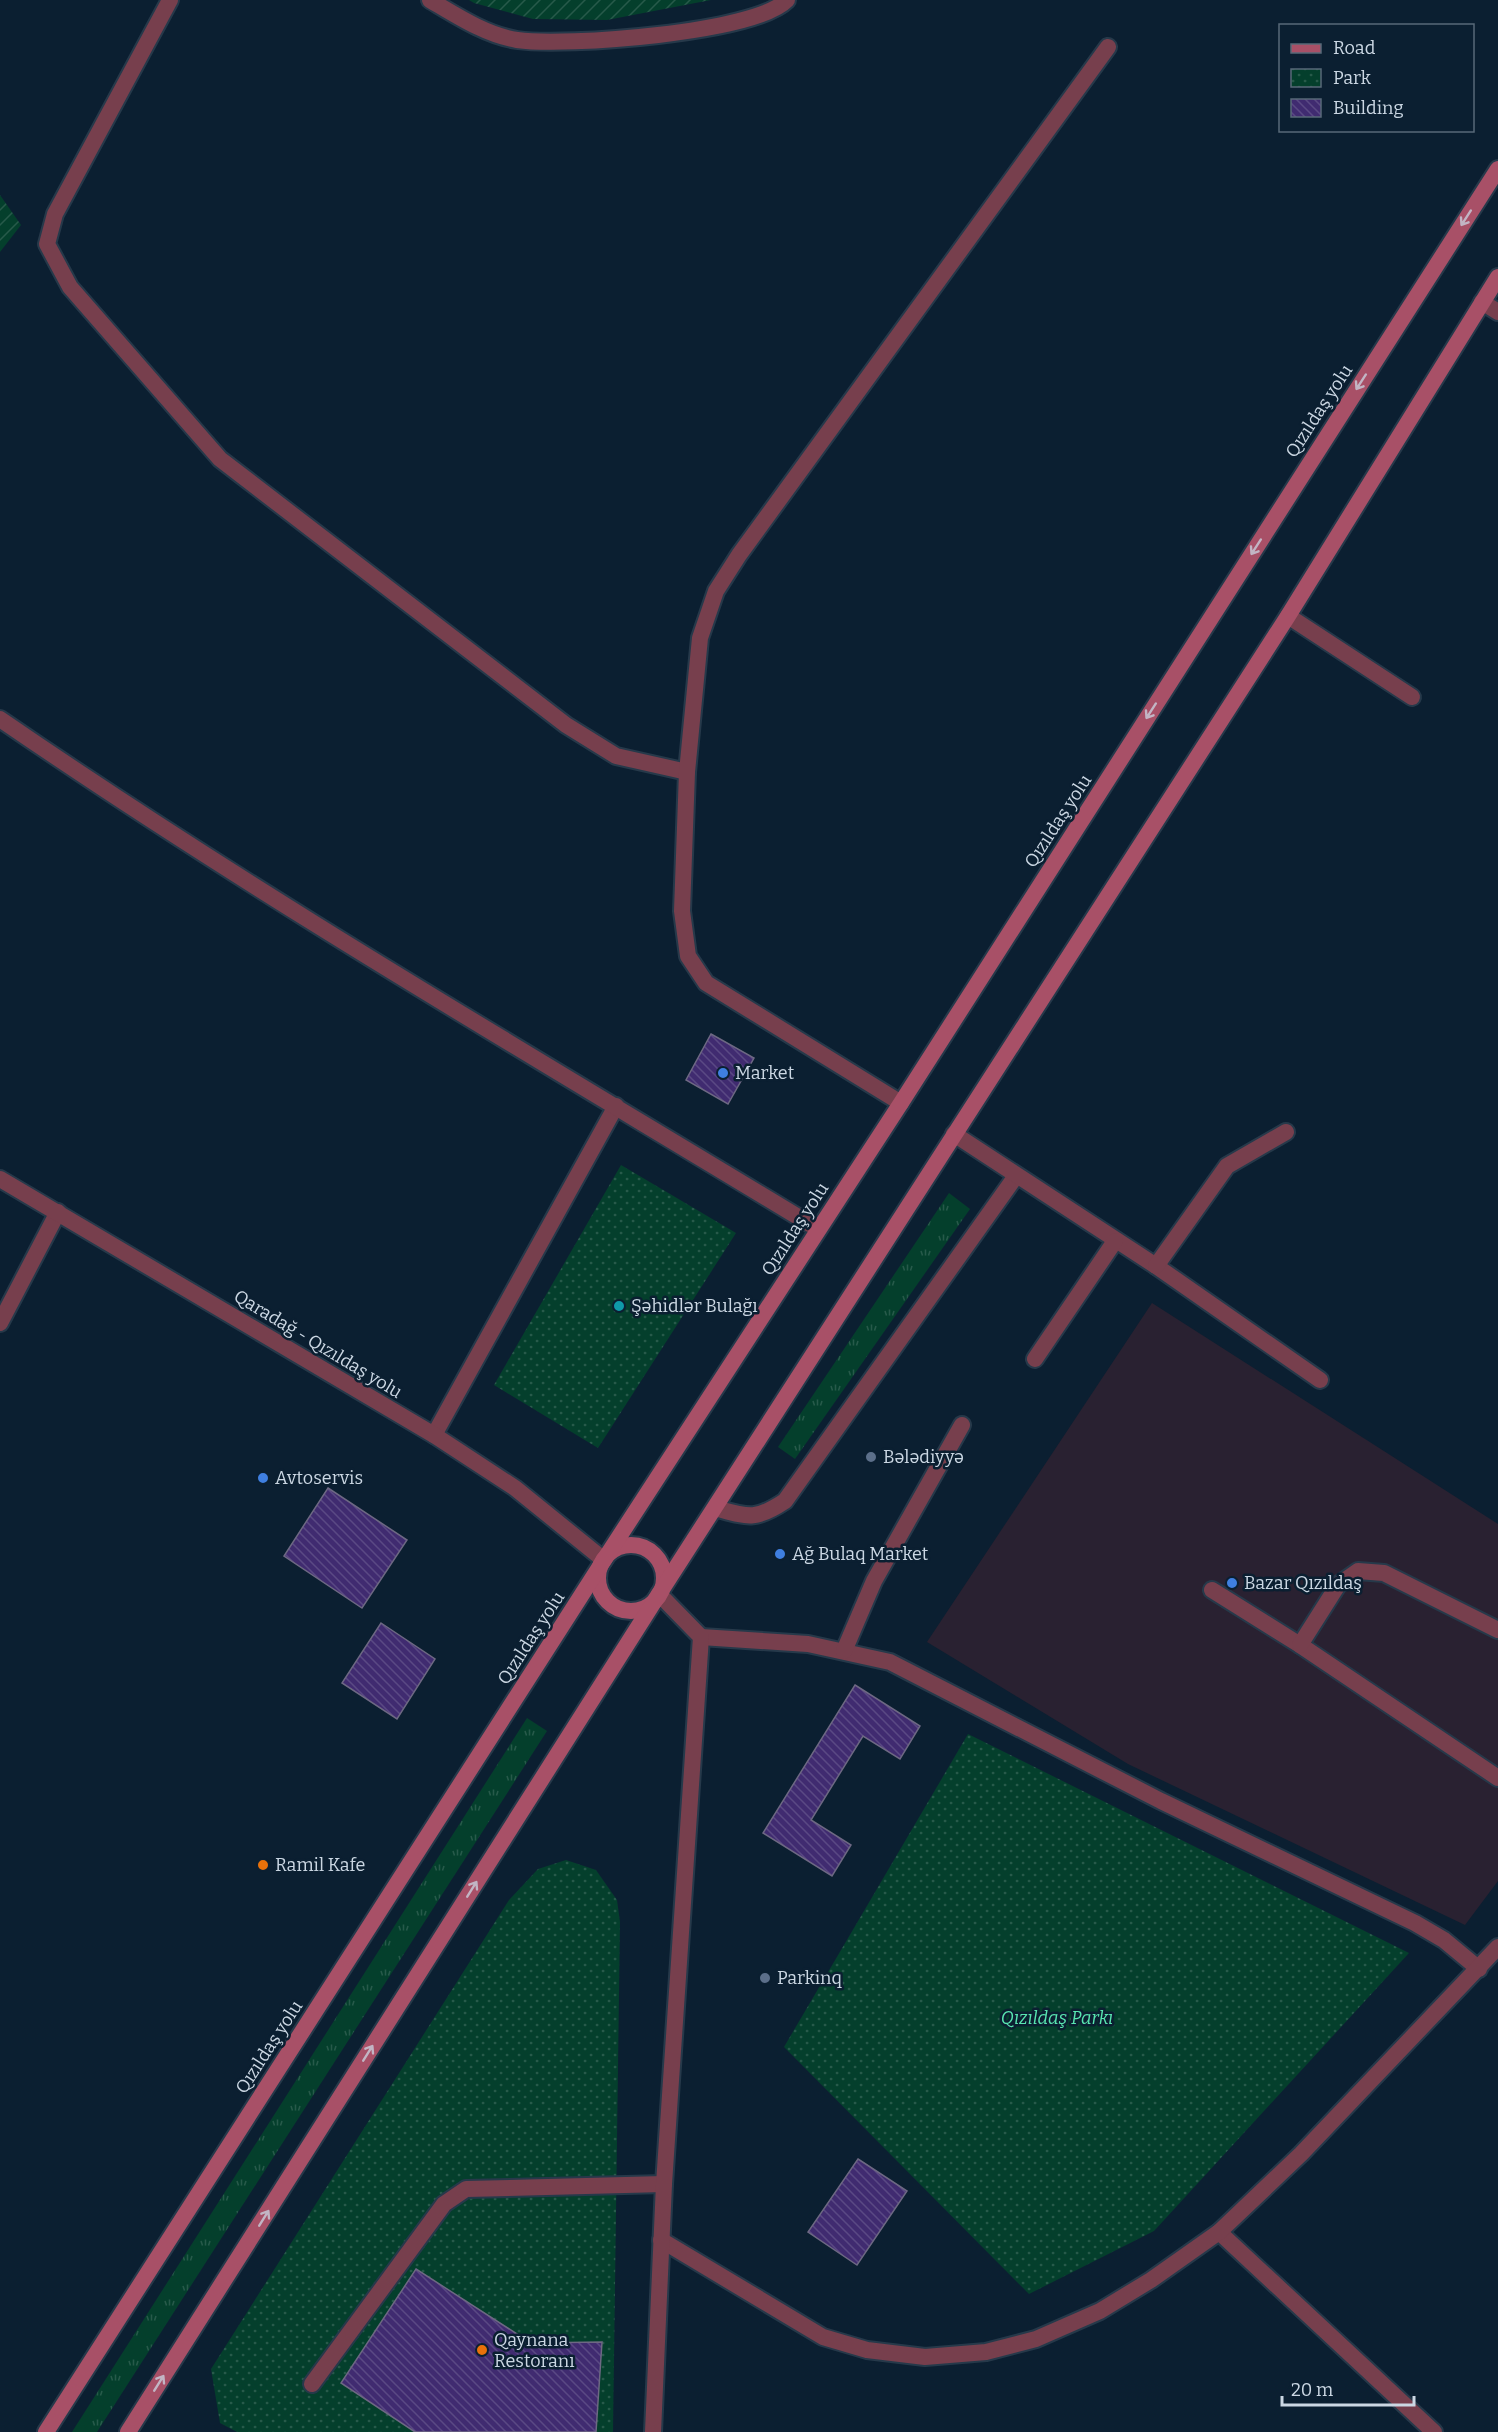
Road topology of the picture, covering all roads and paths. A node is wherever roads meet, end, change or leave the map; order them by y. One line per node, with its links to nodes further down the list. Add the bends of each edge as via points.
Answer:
1 (170, 0): 12 (street, via 55,214 47,244 70,287 220,459 566,725 616,756)
2 (430, 0): 3 (street, via 468,23 516,40 562,42 692,31 748,20)
3 (787, 0)
4 (1108, 47): 12 (street, via 716,591 700,639)
5 (1498, 169): 13 (main road, Qızıldaş yolu, one-way to 13)
6 (1498, 277): 7 (main road)
7 (1482, 302): 8 (street); 9 (main road)
8 (1498, 312)
9 (1288, 616): 10 (street); 16 (main road)
10 (1412, 697)
11 (0, 719): 14 (street, via 121,802 326,932)
12 (687, 772): 13 (street, via 682,911 688,956 706,983)
13 (901, 1103): 20 (main road, Qızıldaş yolu)
14 (616, 1106): 20 (street); 27 (street)
15 (1286, 1132): 22 (street, via 1227,1166)
16 (954, 1134): 17 (street); 28 (main road)
17 (1016, 1176): 21 (street); 28 (street, via 785,1501 768,1513 748,1517)
18 (0, 1179): 19 (street, Qaradağ - Qızıldaş yolu)
19 (58, 1212): 23 (street); 27 (street, Qaradağ - Qızıldaş yolu)
20 (818, 1229): 29 (main road, Qızıldaş yolu)
21 (1115, 1241): 22 (street); 24 (street)
22 (1156, 1266): 25 (street)
23 (0, 1323)
24 (1035, 1359)
25 (1320, 1380)
26 (962, 1425): 35 (street, via 874,1581)
27 (435, 1435): 29 (street, Qaradağ - Qızıldaş yolu, via 515,1488)
28 (715, 1508): 31 (main road)
29 (604, 1560): 31 (main road, via 619,1547 629,1545 648,1550 656,1556 664,1575); 31 (main road, via 598,1580 613,1606 623,1610 644,1608); 43 (main road, Qızıldaş yolu)
30 (1212, 1590): 34 (street)
31 (659, 1594): 33 (street); 44 (main road, one-way to 31)
32 (1498, 1630): 34 (street, via 1384,1573 1358,1571 1338,1585)
33 (701, 1637): 35 (street, via 808,1644); 39 (street)
34 (1300, 1645): 36 (street)
35 (844, 1651): 38 (street, via 890,1662 1161,1801 1415,1923 1444,1940)
36 (1498, 1778)
37 (1498, 1947): 38 (street)
38 (1479, 1969): 40 (street)
39 (664, 2184): 41 (street); 42 (street, via 466,2189 444,2204)
40 (1220, 2232): 41 (street, via 1100,2311 1036,2339 986,2352 925,2357 867,2350 823,2337); 46 (street)
41 (661, 2240): 45 (street)
42 (312, 2384)
43 (46, 2432)
44 (128, 2432)
45 (652, 2432)
46 (1434, 2432)

